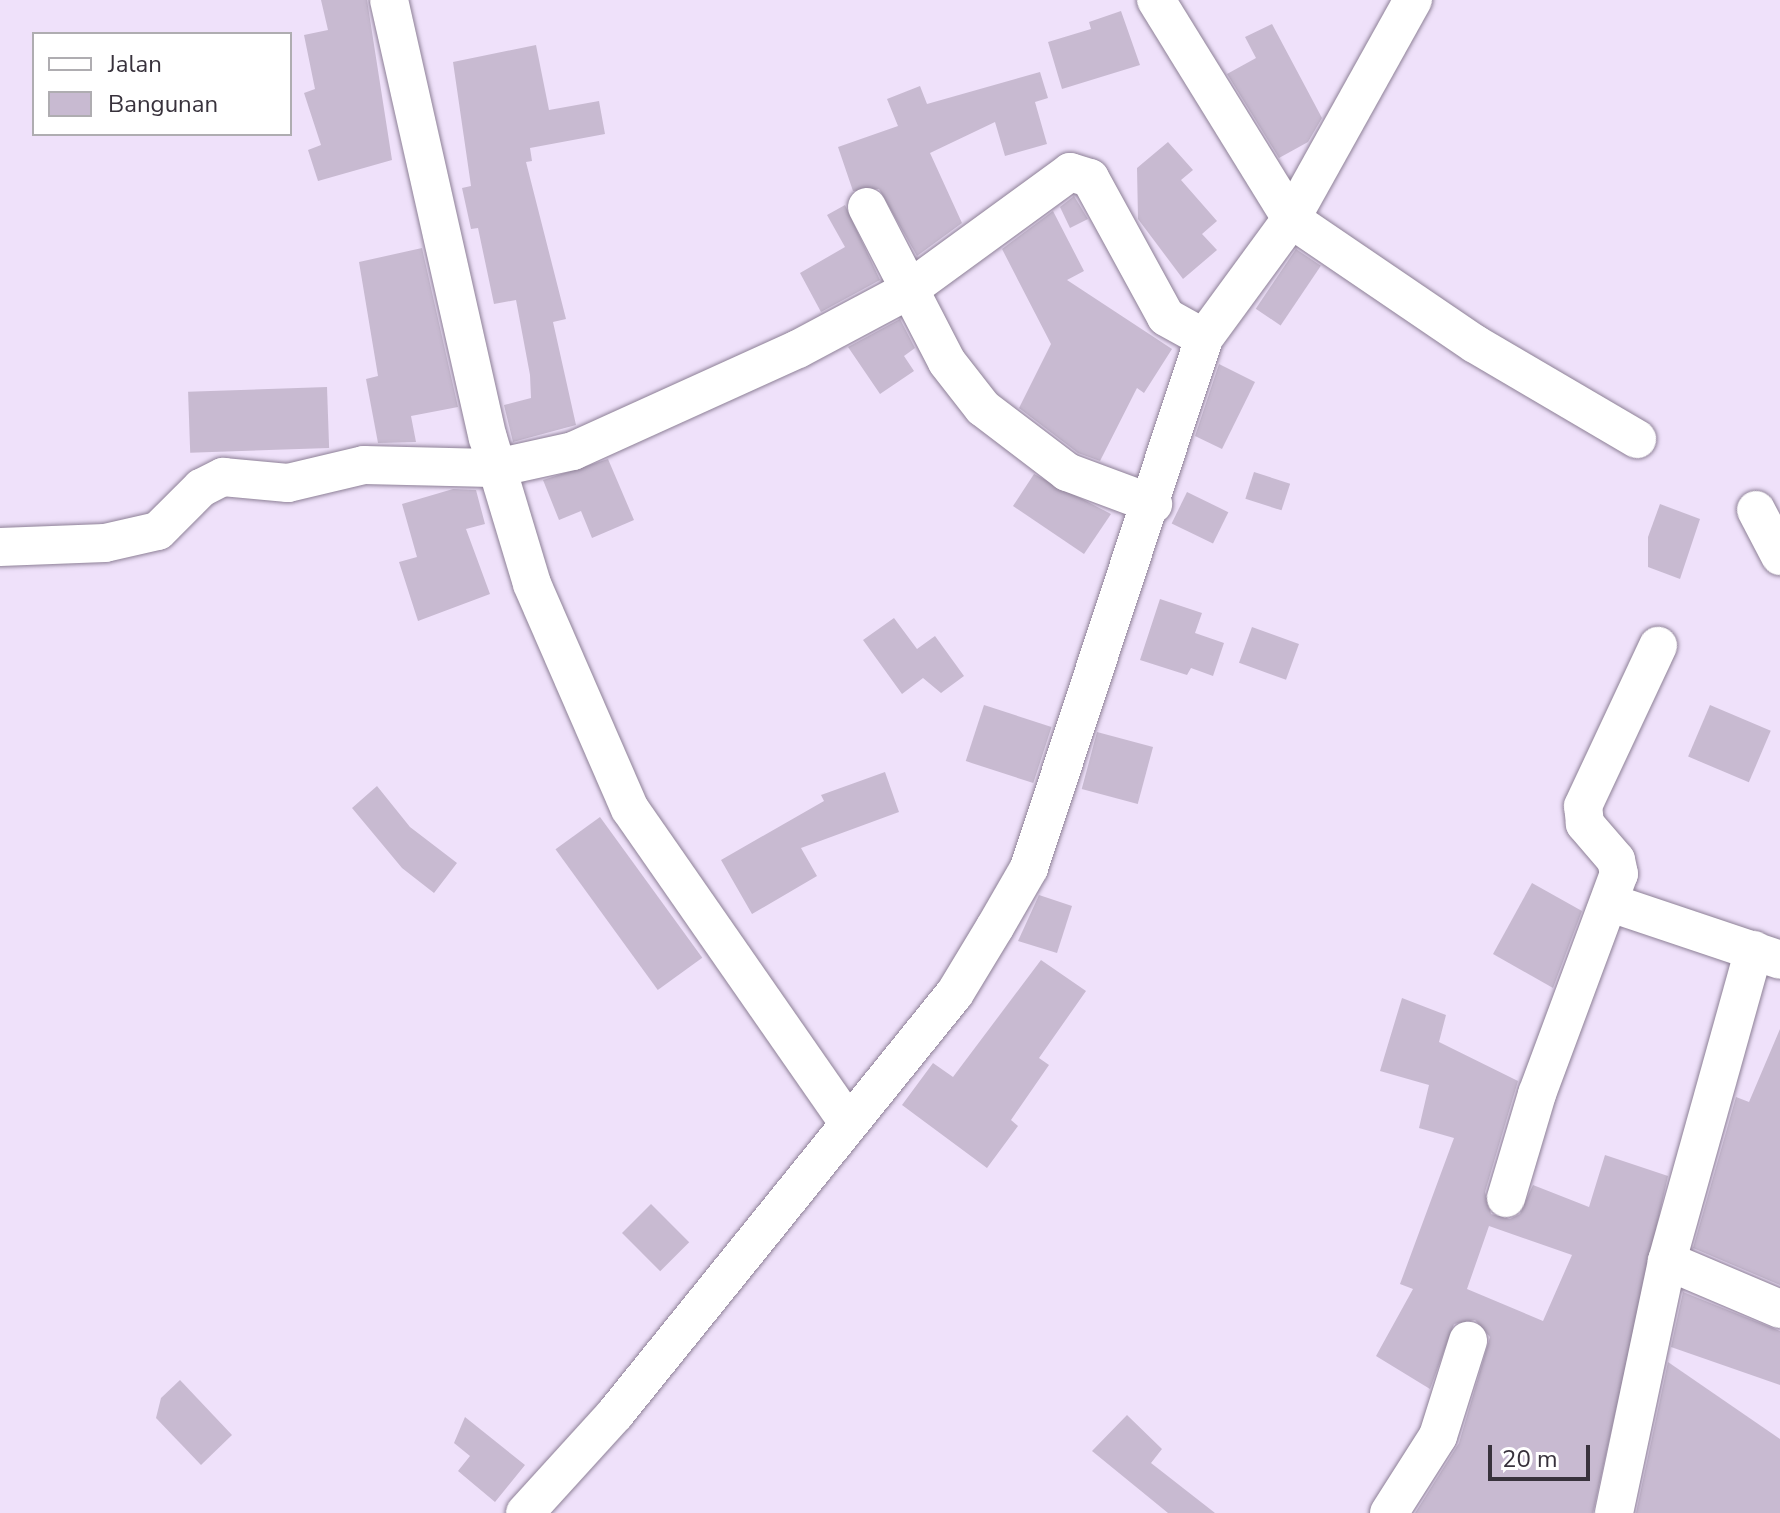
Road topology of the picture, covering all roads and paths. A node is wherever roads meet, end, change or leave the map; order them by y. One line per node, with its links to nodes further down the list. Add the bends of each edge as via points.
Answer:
1 (389, 0): 9 (street)
2 (1156, 0): 5 (street)
3 (1413, 0): 5 (street)
4 (867, 207): 6 (street)
5 (1291, 219): 7 (street); 8 (street, via 1475,344)
6 (907, 291): 7 (street, via 968,252 1059,179 1084,172 1151,298 1166,317); 9 (street, via 606,438); 10 (street, via 983,408 1067,472)
7 (1204, 338): 10 (street)
8 (1637, 439)
9 (496, 468): 12 (street, via 364,465 288,483 223,477 201,488 158,531 105,543); 17 (street, via 532,584 630,809)
10 (1153, 504): 17 (street, via 1029,868 955,993)
11 (1756, 510): 13 (street)
12 (0, 547)
13 (1780, 556)
14 (1658, 646): 15 (street, via 1582,810 1585,824 1618,864)
15 (1611, 903): 16 (street); 18 (street, via 1537,1094)
16 (1767, 955): 19 (street)
17 (848, 1123): 22 (street, via 615,1414)
18 (1506, 1198)
19 (1667, 1261): 20 (street); 24 (street)
20 (1780, 1309)
21 (1468, 1341): 23 (street, via 1438,1436)
22 (525, 1513)
23 (1389, 1513)
24 (1614, 1513)

